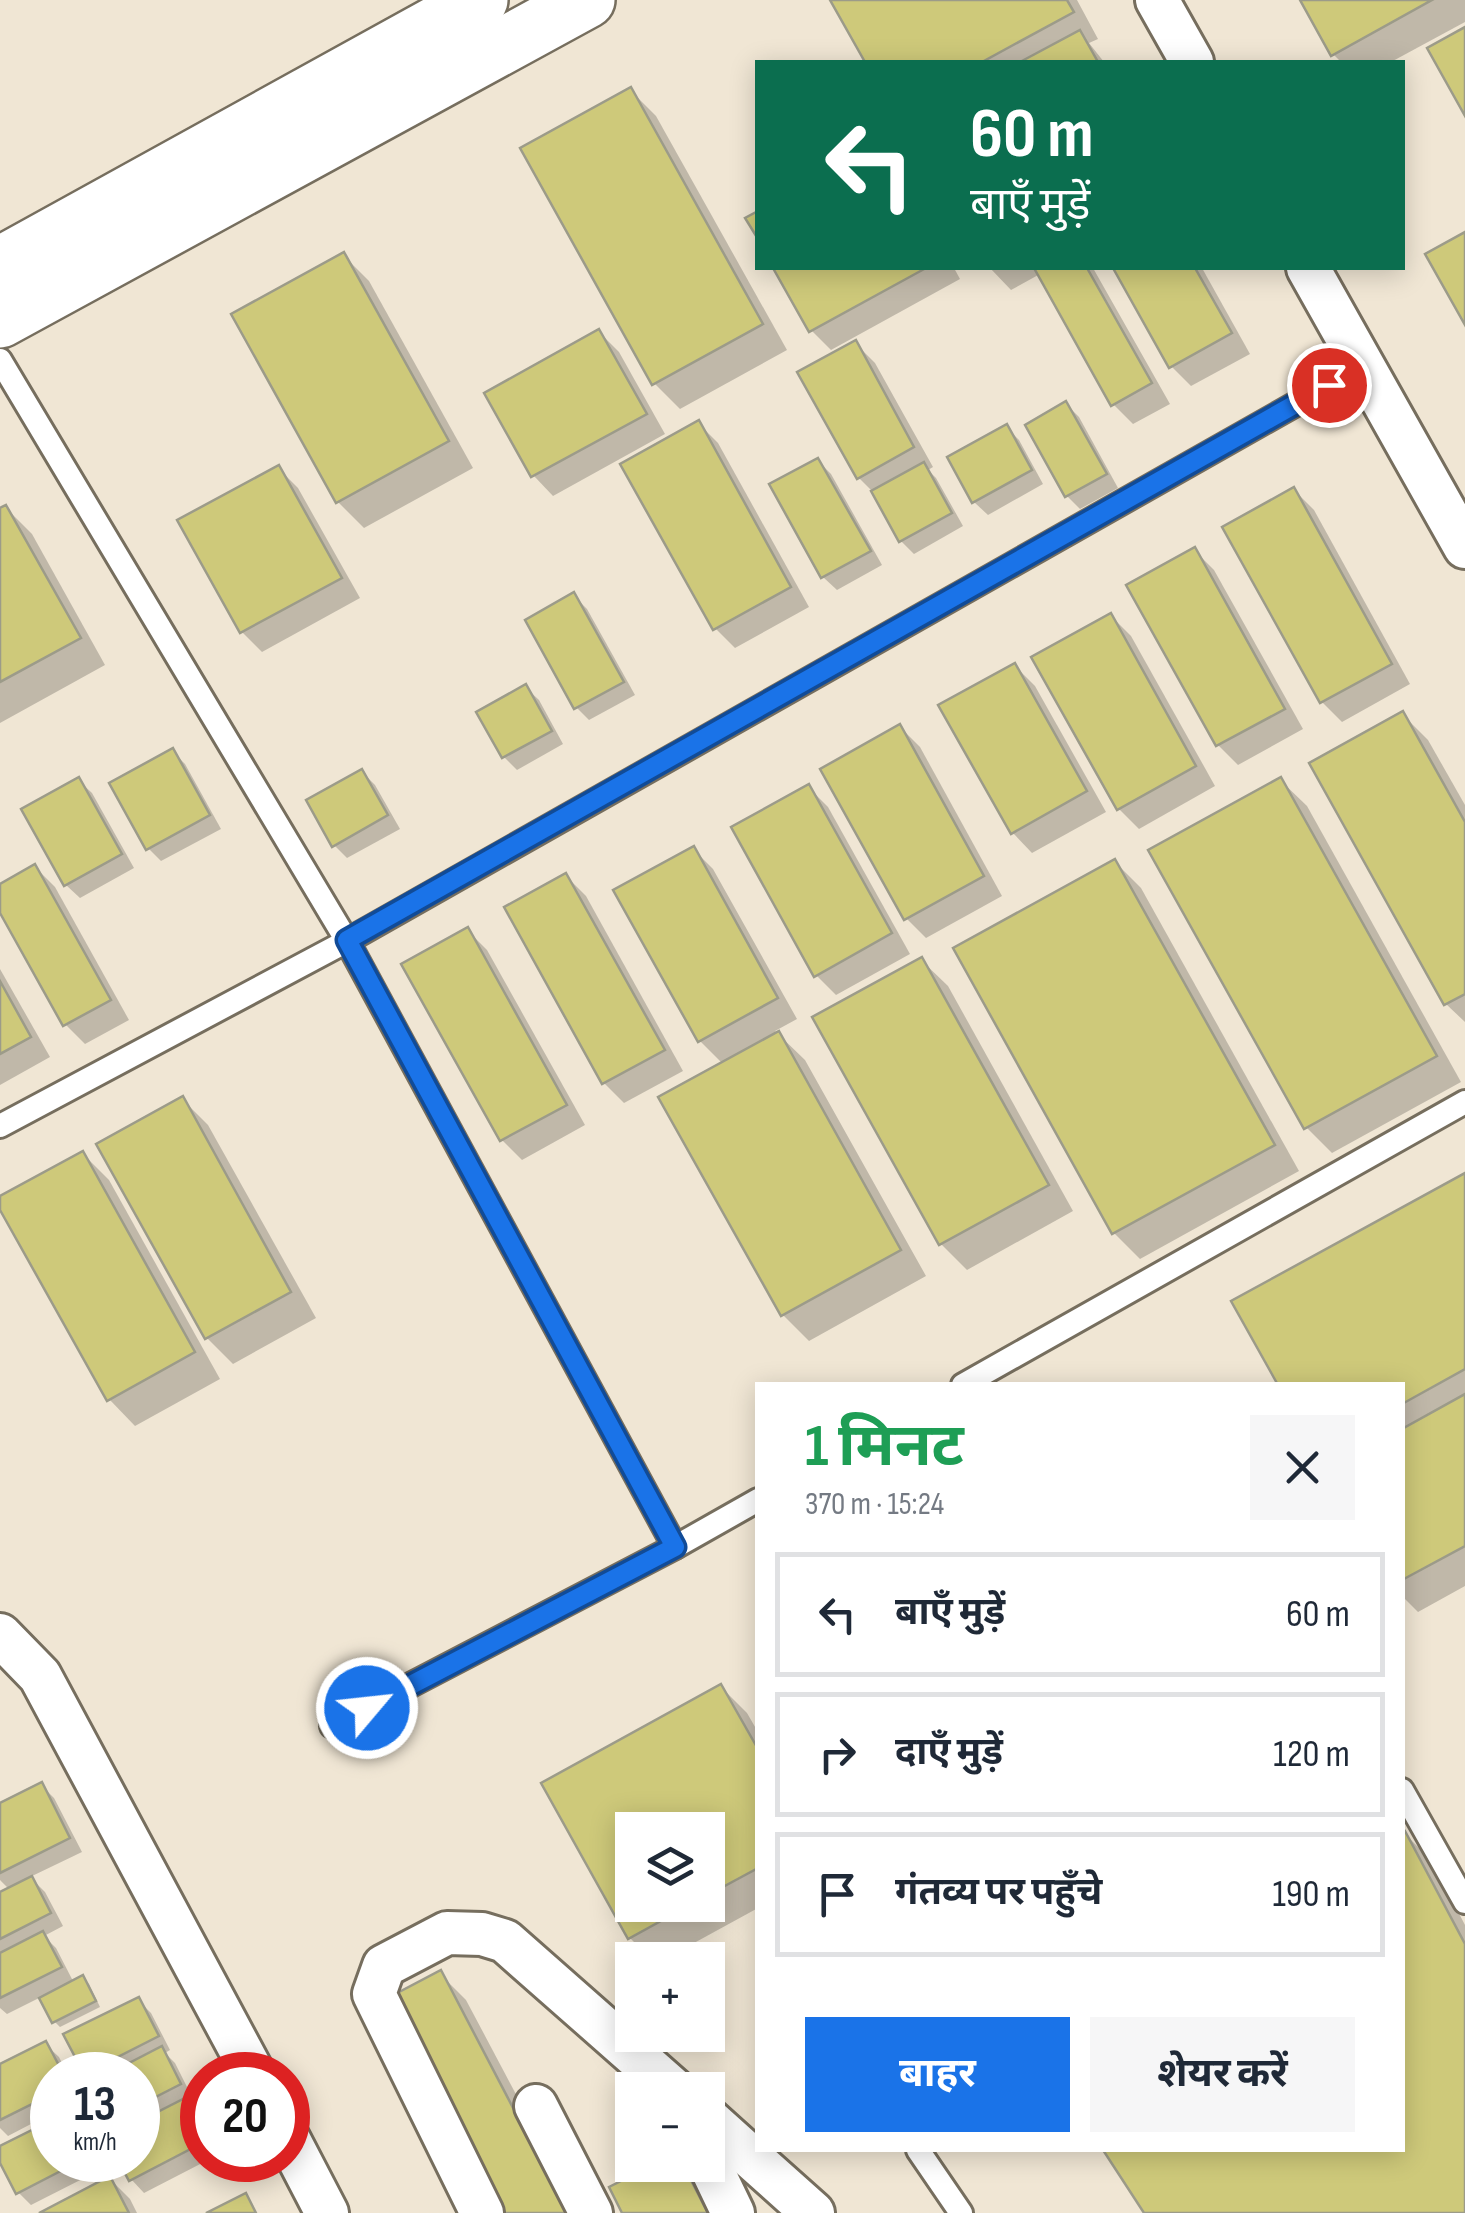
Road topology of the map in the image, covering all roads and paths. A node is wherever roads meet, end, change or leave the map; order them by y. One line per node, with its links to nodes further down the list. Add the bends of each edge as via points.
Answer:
1 (480, 0): 5 (street)
2 (586, 0): 7 (street)
3 (1157, 0): 4 (street)
4 (1191, 60)
5 (0, 265)
6 (1309, 270): 9 (street)
7 (0, 320)
8 (0, 360): 11 (lane)
9 (1363, 366): 10 (street); 11 (lane)
10 (1465, 547)
11 (347, 940): 13 (lane); 16 (lane)
12 (1465, 1102): 14 (lane)
13 (0, 1126)
14 (967, 1382)
15 (755, 1502): 16 (lane)
16 (675, 1547): 18 (lane)
17 (0, 1635): 21 (street, via 40,1676)
18 (332, 1726)
19 (1409, 1816): 20 (lane)
20 (1465, 1902)
21 (242, 2052)
22 (653, 2072): 29 (street, via 505,1941 448,1934 384,1966 374,1994)
23 (536, 2106): 30 (street)
24 (725, 2135): 32 (street)
25 (919, 2152): 33 (lane)
26 (310, 2179): 28 (street)
27 (718, 2182): 31 (street)
28 (328, 2213)
29 (482, 2213)
30 (591, 2213)
31 (733, 2213)
32 (813, 2213)
33 (960, 2213)

